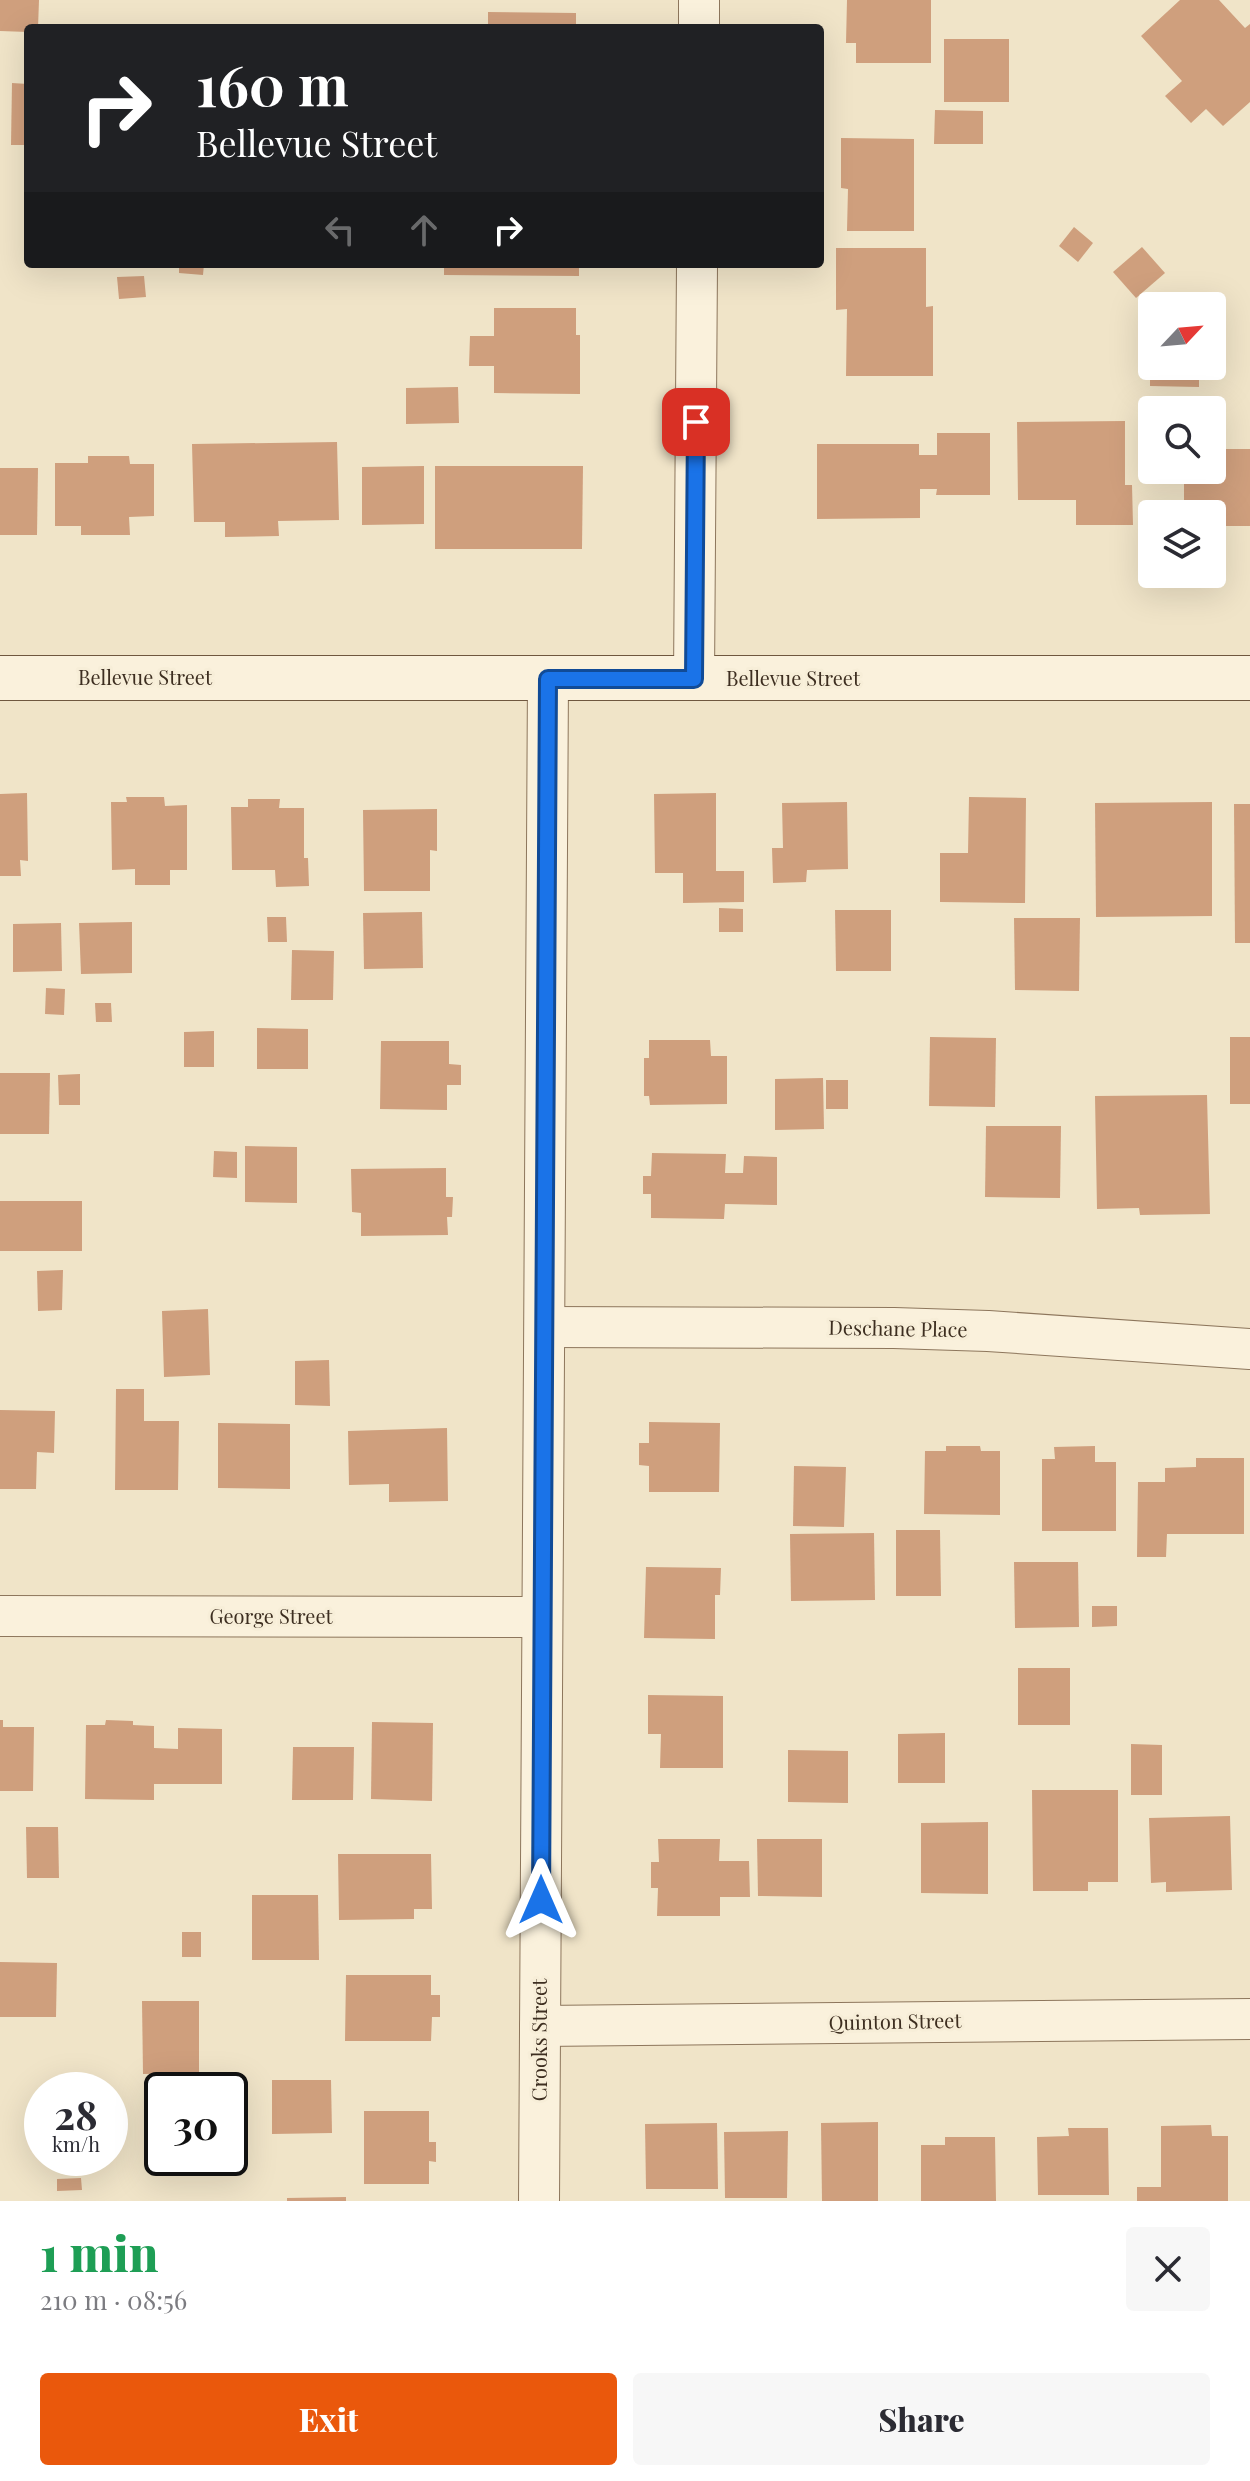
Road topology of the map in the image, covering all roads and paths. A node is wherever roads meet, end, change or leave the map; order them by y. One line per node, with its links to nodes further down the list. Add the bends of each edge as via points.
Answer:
1 (699, 0): 2 (street)
2 (699, 24)
3 (697, 268): 7 (street)
4 (0, 678): 6 (street, Bellevue Street)
5 (1250, 678): 7 (street, Bellevue Street)
6 (548, 679): 7 (street, Bellevue Street); 8 (street, Crooks Street)
7 (694, 679)
8 (545, 1327): 9 (street, Deschane Place, via 941,1329); 11 (street, Crooks Street)
9 (1250, 1349)
10 (0, 1616): 11 (street, George Street)
11 (542, 1617): 13 (street, Crooks Street)
12 (1250, 2019): 13 (street, Quinton Street)
13 (540, 2026): 14 (street, Crooks Street)
14 (539, 2201)

